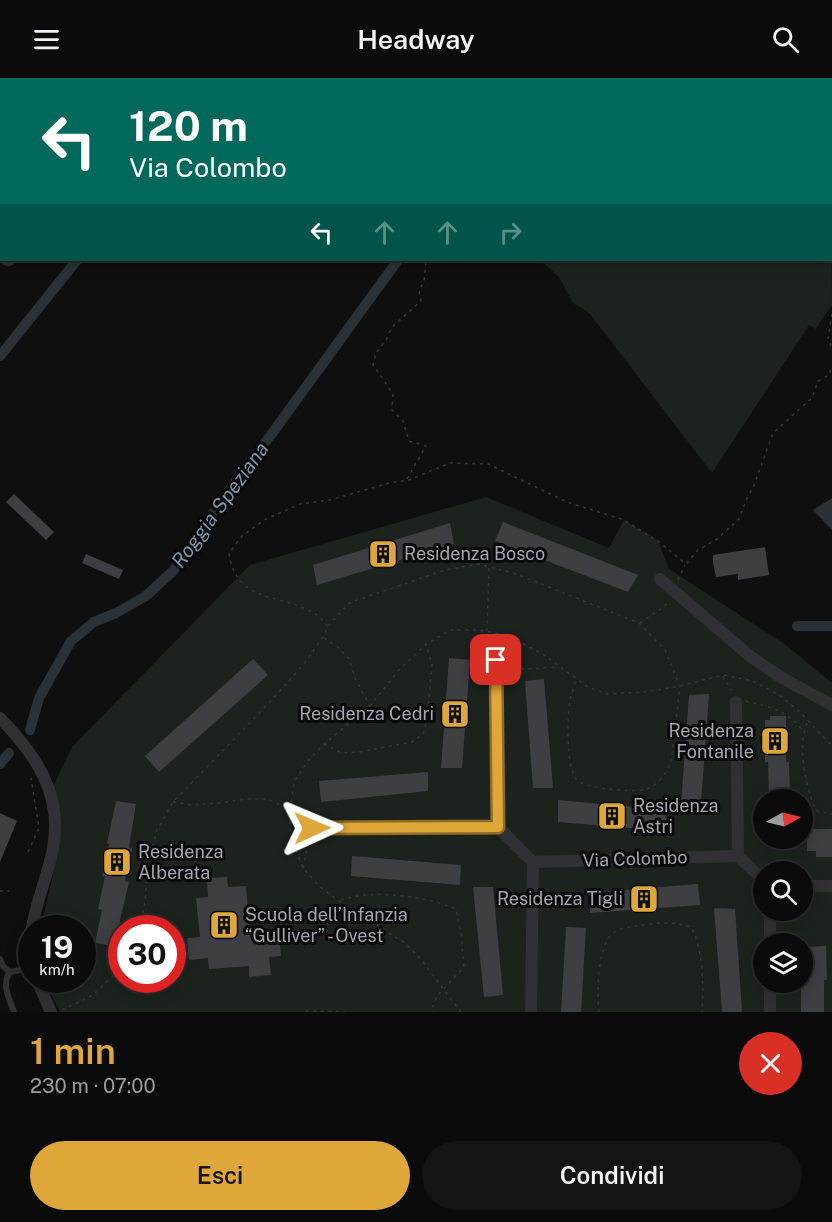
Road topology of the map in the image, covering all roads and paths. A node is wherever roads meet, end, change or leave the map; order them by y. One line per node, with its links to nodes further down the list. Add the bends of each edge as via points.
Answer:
1 (426, 261): 5 (path, via 419,291 421,302 392,327 373,365 393,394 392,410 403,422 409,441 426,446 406,481)
2 (832, 314): 3 (path, via 828,338)
3 (832, 348)
4 (832, 366): 6 (path, via 829,375 818,381 812,398 773,433 739,519)
5 (409, 480): 6 (path, via 450,463 488,464 567,502 624,520); 11 (path, via 300,504 264,520 242,536 229,553 231,570 246,587 313,613)
6 (686, 564): 9 (path)
7 (489, 567): 10 (path); 11 (path, via 479,564 445,570 349,603); 13 (path)
8 (660, 579): 9 (street)
9 (676, 591): 10 (path, via 662,608); 21 (street, via 751,657)
10 (639, 623): 19 (path, via 665,650 680,686 671,763 657,782 647,789 614,789 581,784 575,778 568,740 570,701)
11 (328, 626): 14 (path)
12 (481, 630): 16 (path)
13 (487, 631)
14 (323, 637): 22 (path, via 349,659); 28 (path, via 269,703)
15 (426, 644): 26 (path, via 432,664 423,734 412,742 359,752 342,753)
16 (496, 660): 17 (path, via 524,669); 31 (street)
17 (560, 666)
18 (723, 675): 20 (path)
19 (576, 679)
20 (736, 702): 25 (path, via 748,701 782,712 798,722); 34 (street)
21 (832, 705)
22 (370, 706)
23 (0, 718): 42 (street, via 35,759 47,782 55,818 53,848)
24 (808, 722): 25 (path)
25 (804, 733): 30 (path, via 805,772 815,810)
26 (324, 744)
27 (31, 771): 33 (path, via 39,828)
28 (173, 802): 29 (path, via 192,805 267,799); 43 (path, via 157,830)
29 (290, 811)
30 (832, 814)
31 (498, 827): 32 (street); 35 (street)
32 (312, 828)
33 (28, 852)
34 (738, 856): 35 (street, Via Colombo); 36 (street)
35 (533, 862): 56 (street)
36 (753, 870)
37 (813, 886): 38 (street)
38 (832, 886)
39 (0, 891): 40 (path)
40 (9, 891)
41 (339, 901): 55 (path, via 368,896 416,897 456,909 464,967 437,996)
42 (34, 915)
43 (142, 915)
44 (0, 959): 46 (lane)
45 (18, 971): 46 (lane)
46 (10, 972): 51 (lane, via 4,986)
47 (108, 981): 53 (path, via 93,995)
48 (43, 993): 52 (street)
49 (770, 993): 59 (street)
50 (306, 1011): 54 (path)
51 (14, 1012)
52 (51, 1012)
53 (59, 1012)
54 (345, 1012)
55 (434, 1012)
56 (531, 1012)
57 (598, 1012): 58 (path, via 605,944 613,933 628,927 664,921 690,927 697,936)
58 (702, 1012)
59 (770, 1012)

